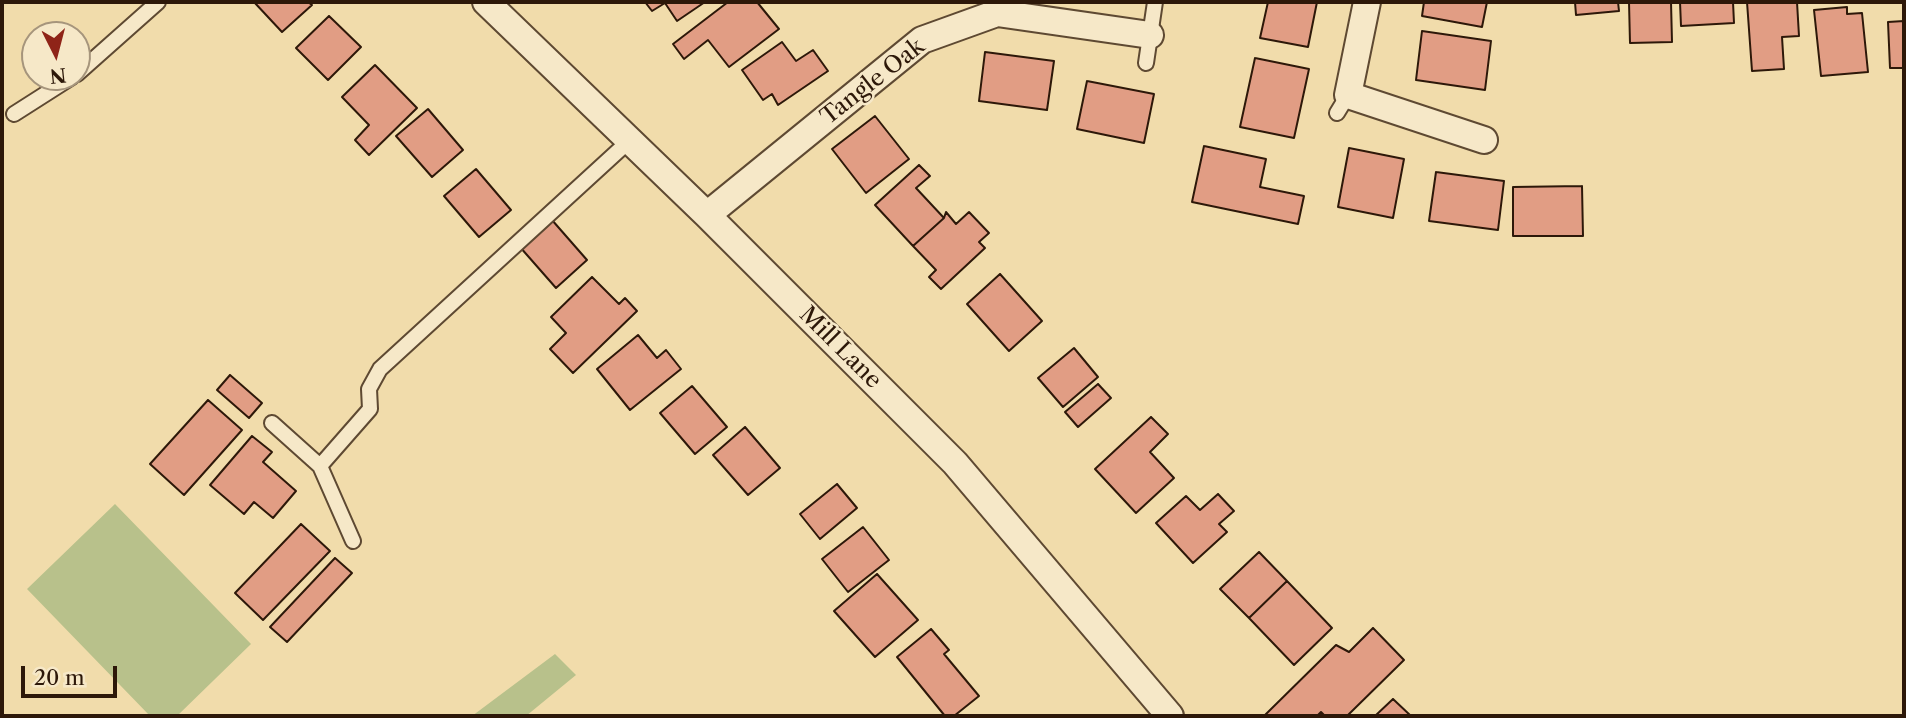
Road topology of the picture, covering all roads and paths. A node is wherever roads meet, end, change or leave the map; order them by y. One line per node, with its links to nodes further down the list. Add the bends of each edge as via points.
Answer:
1 (158, 2): 6 (lane)
2 (486, 2): 11 (street, Mill Lane)
3 (1155, 2): 5 (lane)
4 (1367, 2): 10 (street, via 1343,104)
5 (1150, 35): 7 (lane); 12 (street, Tangle Oak, via 997,13 922,40)
6 (91, 62)
7 (1146, 63)
8 (50, 91): 9 (lane)
9 (14, 114)
10 (1484, 140)
11 (629, 141): 12 (street, Mill Lane); 14 (lane, via 380,369 369,389 370,409)
12 (707, 215): 16 (street, Mill Lane, via 955,463)
13 (272, 423): 14 (lane)
14 (320, 466): 15 (lane)
15 (353, 541)
16 (1170, 716)

